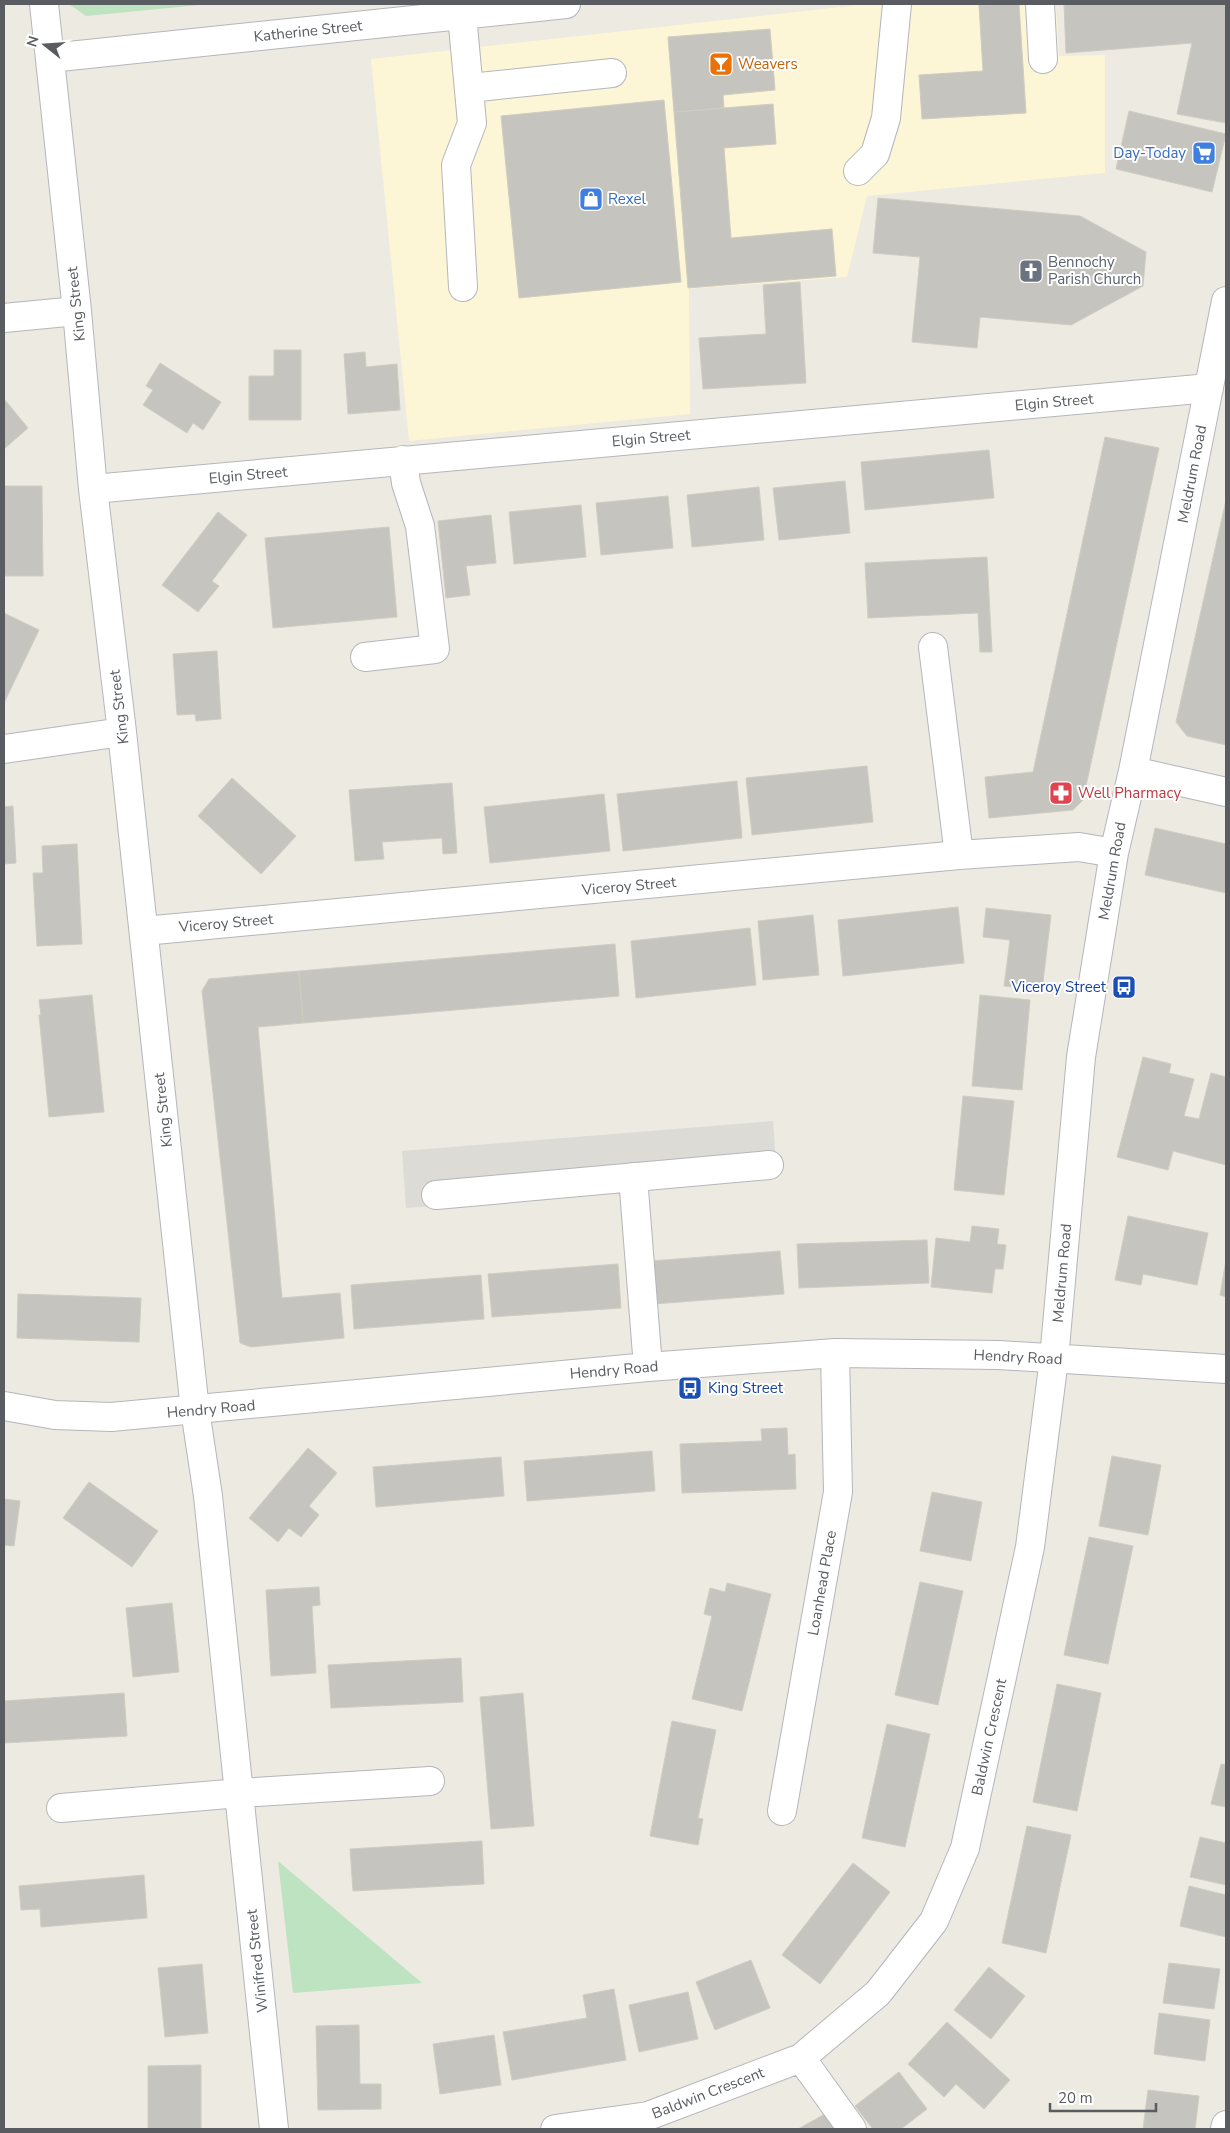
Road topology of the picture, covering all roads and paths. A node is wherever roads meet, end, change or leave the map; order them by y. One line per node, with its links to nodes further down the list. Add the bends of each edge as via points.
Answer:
1 (44, 4): 6 (street, King Street)
2 (566, 4): 5 (street, Katherine Street)
3 (897, 4): 10 (street, via 886,118 875,154)
4 (1040, 4): 7 (street)
5 (462, 16): 6 (street, Katherine Street); 9 (street)
6 (50, 58): 13 (street, King Street)
7 (1043, 59)
8 (612, 73): 9 (street)
9 (470, 88): 11 (street, via 472,123 456,165)
10 (858, 171)
11 (463, 287)
12 (1226, 301): 15 (street, Meldrum Road)
13 (77, 310): 14 (street); 18 (street, King Street)
14 (4, 318)
15 (1223, 332): 16 (street, Meldrum Road)
16 (1209, 388): 17 (street, Elgin Street); 23 (street, Meldrum Road)
17 (403, 460): 18 (street, Elgin Street); 20 (street, via 406,483 420,526 435,649)
18 (93, 488): 21 (street, King Street)
19 (934, 647): 26 (street)
20 (365, 658)
21 (122, 732): 22 (street); 27 (street, King Street)
22 (4, 749)
23 (1133, 771): 24 (street); 25 (street, Meldrum Road)
24 (1226, 792)
25 (1114, 853): 26 (street, Viceroy Street, via 1079,847); 32 (street, Meldrum Road, via 1081,1058)
26 (959, 855): 27 (street, Viceroy Street)
27 (144, 931): 36 (street, King Street)
28 (769, 1165): 29 (street)
29 (633, 1177): 30 (street); 33 (street)
30 (436, 1195)
31 (835, 1353): 32 (street, Hendry Road); 33 (street, Hendry Road); 41 (street, Loanhead Place, via 838,1492)
32 (1054, 1359): 34 (street, Hendry Road); 42 (street, Baldwin Crescent, via 1030,1547 965,1848 934,1922 878,1994)
33 (648, 1367): 36 (street, Hendry Road)
34 (1226, 1369)
35 (4, 1406): 36 (street, Hendry Road, via 55,1415 111,1417)
36 (196, 1410): 37 (street, King Street)
37 (208, 1496): 39 (street, Winifred Street)
38 (430, 1781): 39 (street)
39 (240, 1793): 40 (street); 44 (street, Winifred Street)
40 (61, 1808)
41 (782, 1811)
42 (801, 2058): 45 (street, Baldwin Crescent, via 648,2116); 46 (street)
43 (1226, 2125): 47 (street)
44 (274, 2129)
45 (555, 2129)
46 (852, 2129)
47 (1225, 2129)

